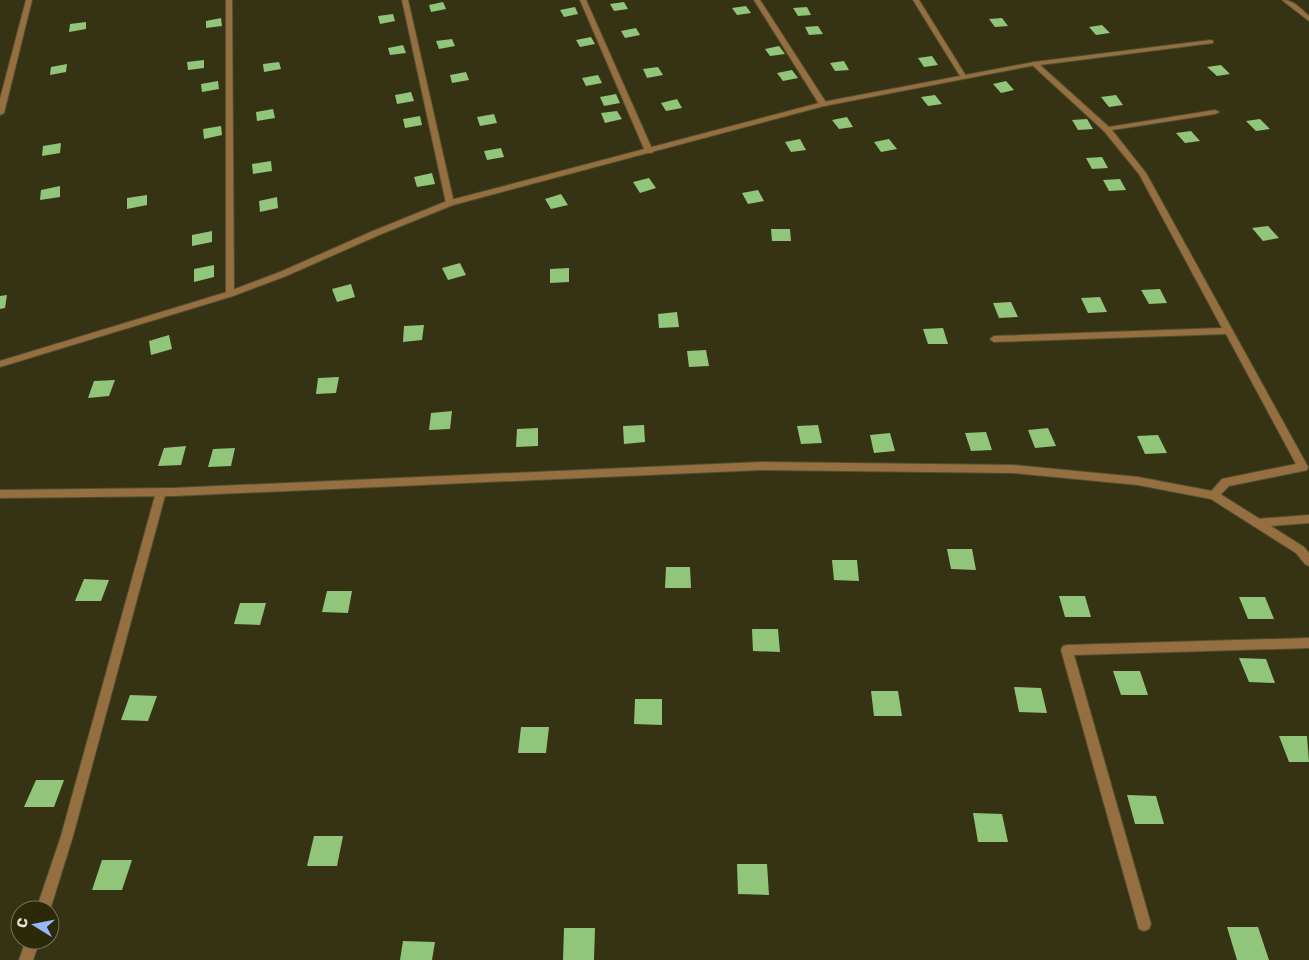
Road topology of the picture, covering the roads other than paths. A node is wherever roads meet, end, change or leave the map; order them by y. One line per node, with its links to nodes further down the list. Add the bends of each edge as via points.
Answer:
1 (29, 0): 14 (street)
2 (229, 0): 18 (street)
3 (404, 0): 17 (street)
4 (583, 0): 16 (street)
5 (757, 0): 12 (street)
6 (916, 0): 11 (street)
7 (1285, 0): 8 (street)
8 (1309, 19)
9 (1211, 42): 10 (street)
10 (1034, 64): 11 (street); 15 (street)
11 (963, 76): 12 (street)
12 (823, 104): 16 (street)
13 (1215, 112): 15 (street)
14 (0, 113)
15 (1107, 129): 19 (street, via 1142,173)
16 (649, 152): 17 (street)
17 (450, 203): 18 (street)
18 (230, 294): 21 (street)
19 (1228, 331): 20 (street); 24 (street, via 1303,467 1226,482)
20 (994, 339)
21 (0, 364)
22 (161, 492): 23 (street); 24 (street, via 761,466 1012,469 1138,481); 29 (street, via 67,836)
23 (0, 494)
24 (1213, 495): 26 (street)
25 (1309, 518): 26 (street)
26 (1257, 523): 27 (street, via 1300,550)
27 (1309, 561)
28 (1309, 643): 30 (street, via 1067,650)
29 (46, 900)
30 (1144, 924)

